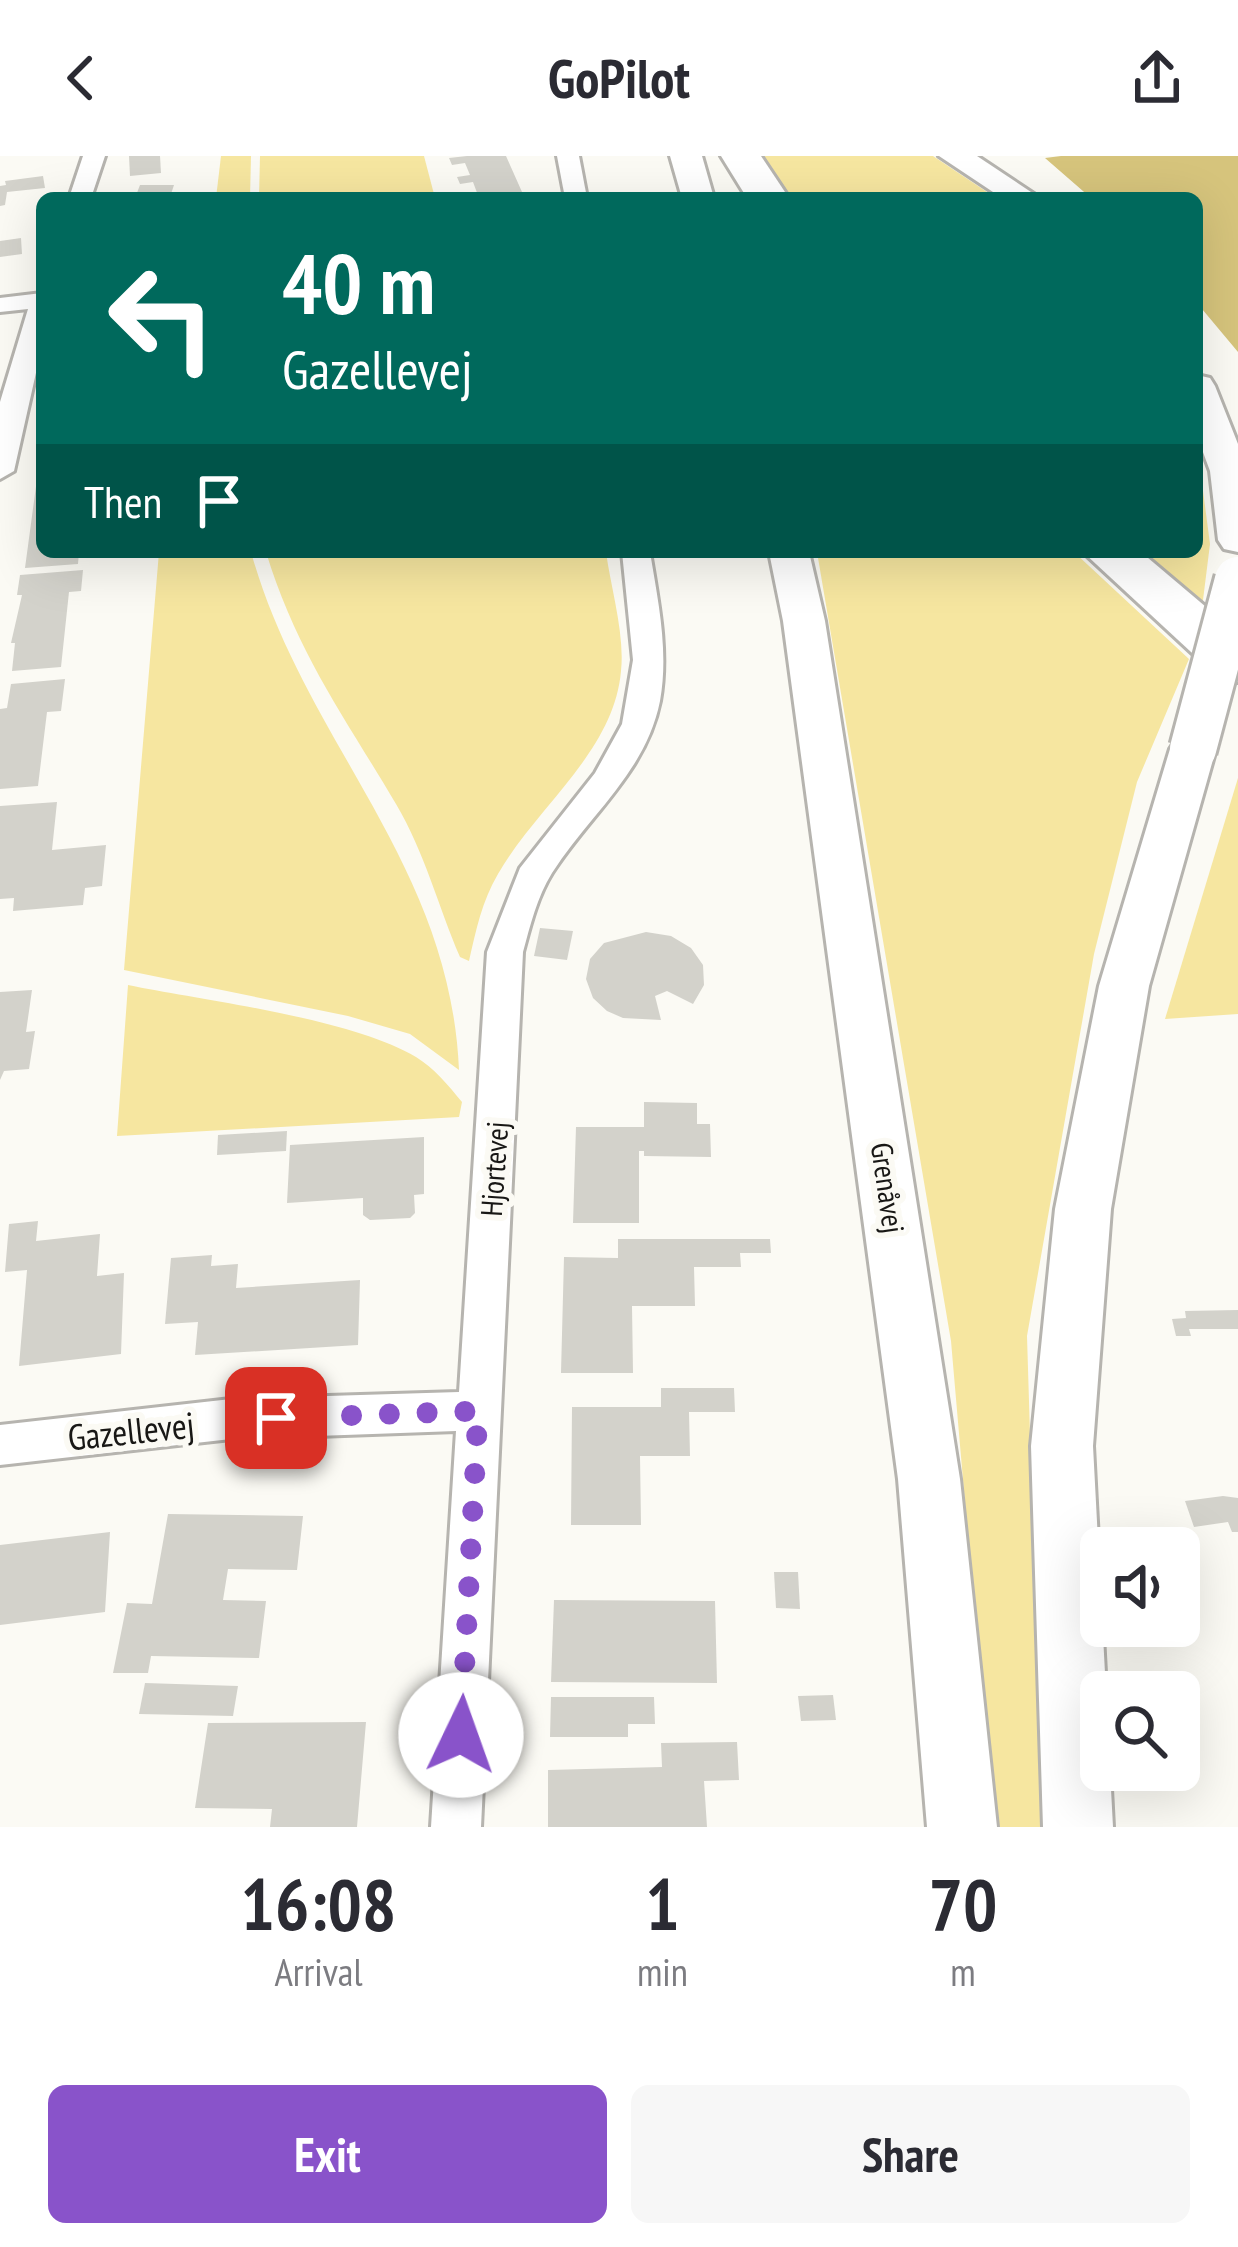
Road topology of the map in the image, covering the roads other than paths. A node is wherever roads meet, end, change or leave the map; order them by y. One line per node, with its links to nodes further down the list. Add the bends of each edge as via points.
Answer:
1 (94, 156): 6 (street)
2 (568, 156): 7 (street)
3 (686, 156): 8 (street)
4 (741, 156): 9 (highway)
5 (956, 156): 10 (street)
6 (82, 192)
7 (575, 192)
8 (696, 192)
9 (764, 192)
10 (1014, 192)
11 (36, 302): 12 (street)
12 (0, 305)
13 (36, 322): 15 (street)
14 (1203, 402): 16 (street, via 1229,471)
15 (0, 472)
16 (1238, 540)
17 (637, 558): 22 (street, Hjortevej, via 650,643 638,728 537,868 505,952)
18 (790, 558): 25 (street, Grenåvej, via 929,1479)
19 (1115, 558): 21 (highway)
20 (1238, 580): 26 (street, bridge, via 1124,986 1083,1209 1062,1446)
21 (1238, 664)
22 (478, 1411): 23 (street, Gazellevej, via 231,1419); 24 (street, Hjortevej)
23 (0, 1445)
24 (456, 1827)
25 (962, 1827)
26 (1078, 1827)

